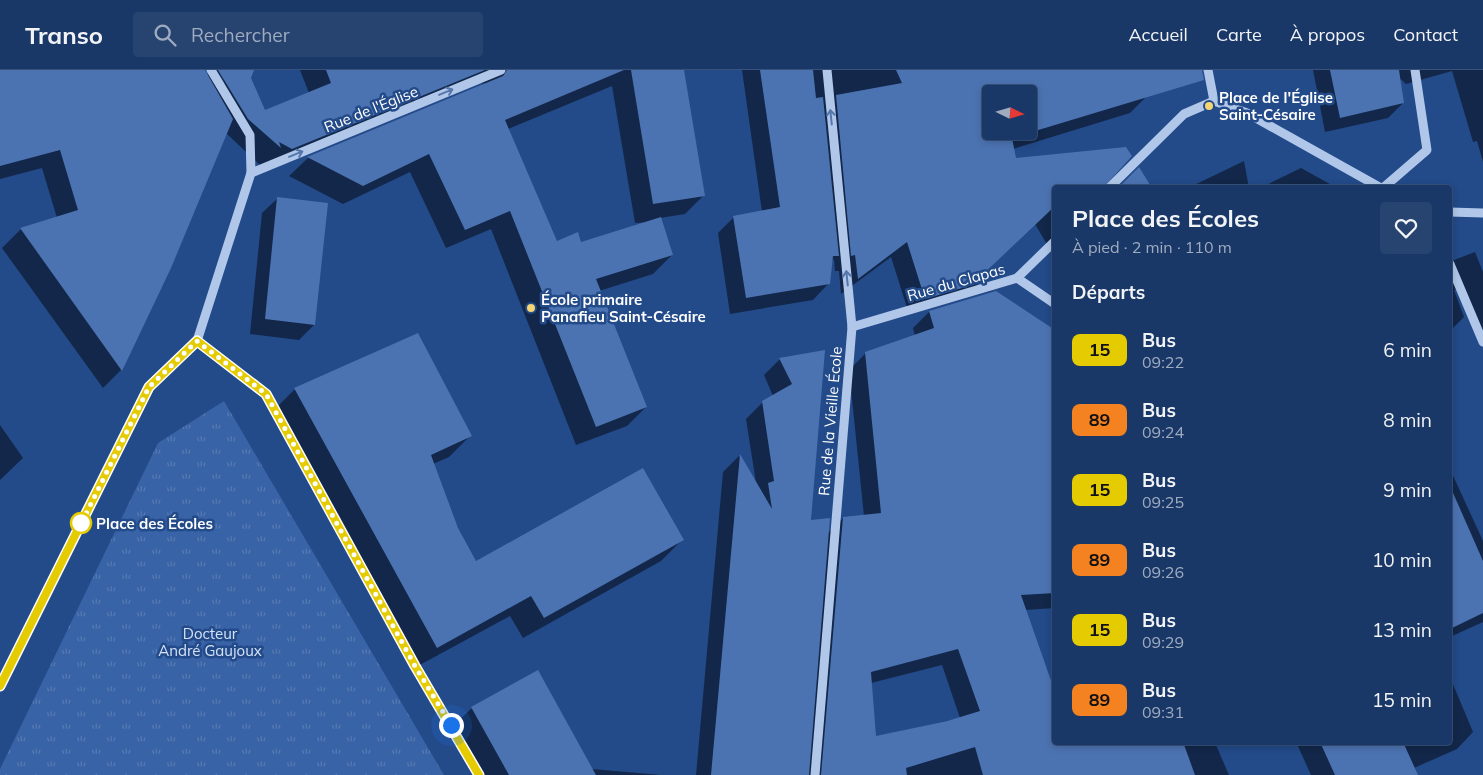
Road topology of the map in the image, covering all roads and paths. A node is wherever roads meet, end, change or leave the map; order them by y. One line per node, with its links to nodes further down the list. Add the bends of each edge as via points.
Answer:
1 (212, 70): 7 (street, via 250,135)
2 (501, 70): 7 (street, Rue de l'Église, one-way to 2)
3 (827, 70): 17 (street, Rue de la Vieille École, one-way to 3)
4 (1208, 70): 6 (street)
5 (1415, 70): 10 (street, via 1427,150)
6 (1214, 101): 8 (street, via 1184,114); 9 (street, via 1247,113)
7 (251, 173): 18 (street)
8 (1113, 185)
9 (1377, 185)
10 (1386, 185)
11 (1452, 212): 12 (street)
12 (1483, 213)
13 (1052, 244): 15 (street, Rue du Clapas)
14 (1452, 269): 19 (street)
15 (1017, 278): 16 (street); 17 (street, Rue du Clapas)
16 (1052, 302)
17 (852, 327): 22 (street, Rue de la Vieille École)
18 (197, 341): 20 (street, via 149,387); 21 (street, via 266,394 415,666)
19 (1483, 342)
20 (0, 686)
21 (479, 775)
22 (815, 775)

